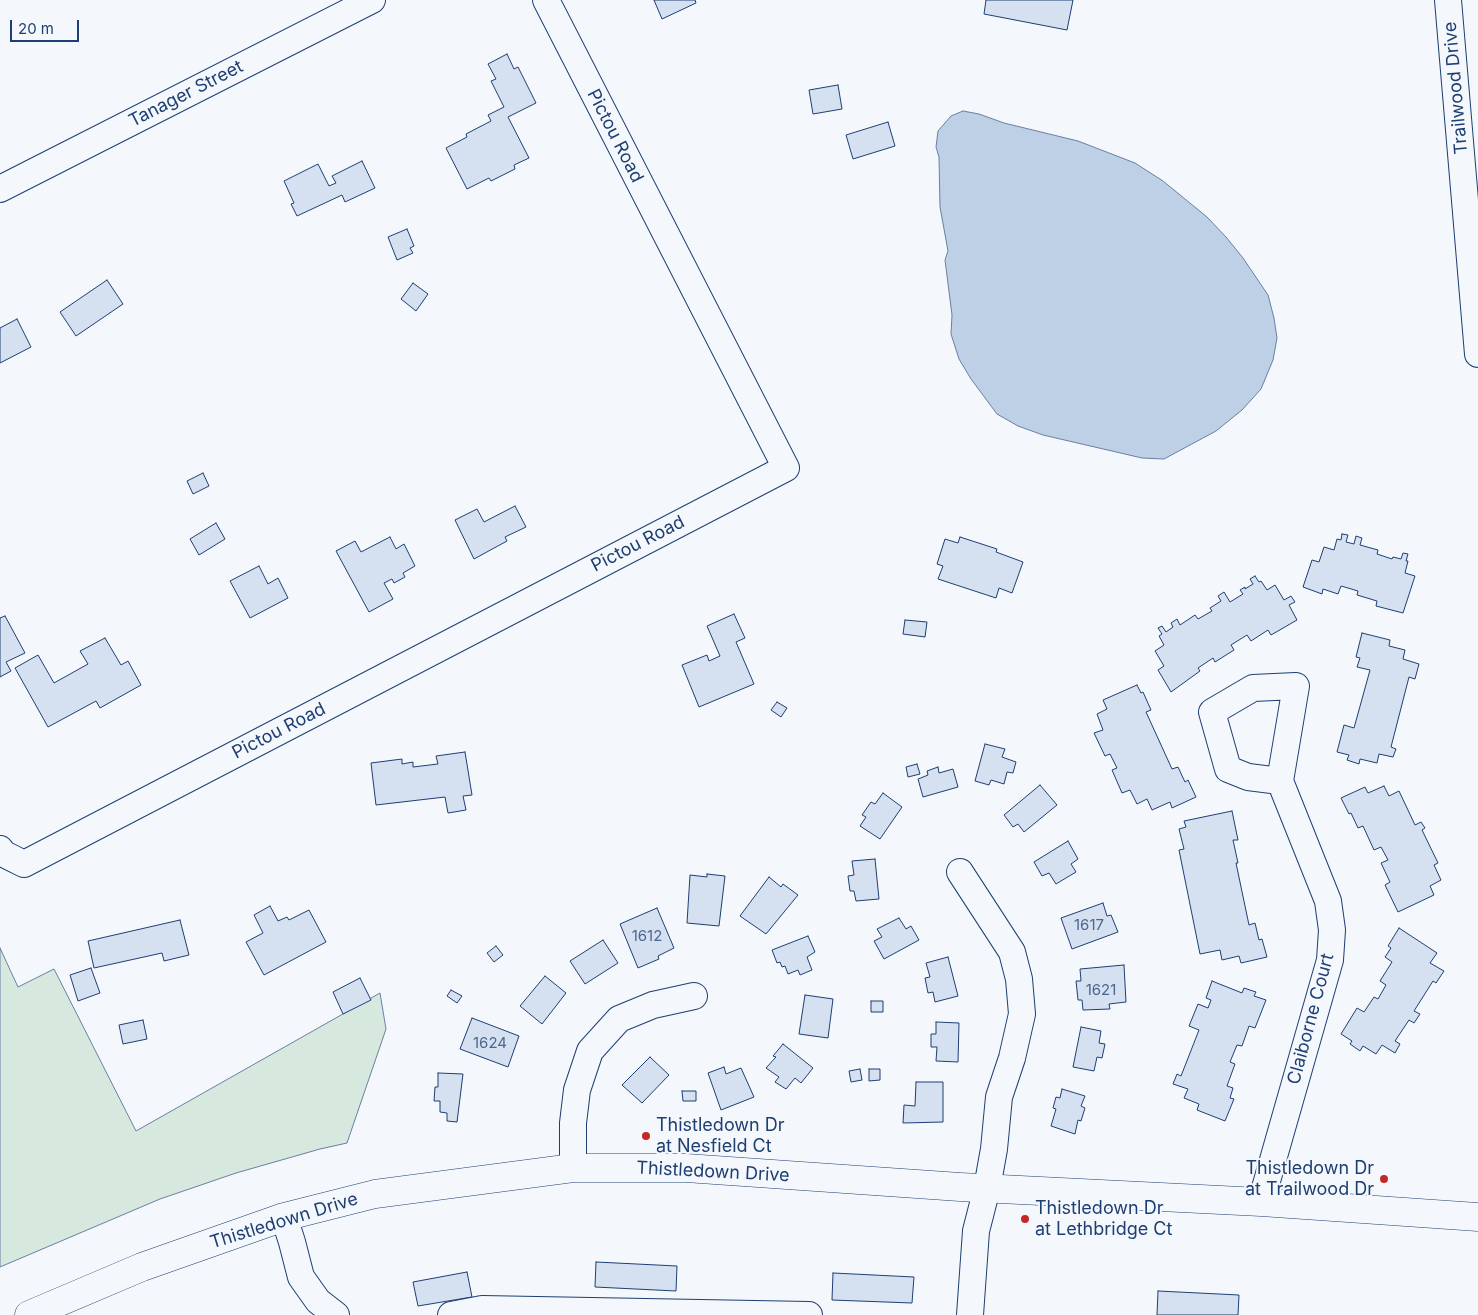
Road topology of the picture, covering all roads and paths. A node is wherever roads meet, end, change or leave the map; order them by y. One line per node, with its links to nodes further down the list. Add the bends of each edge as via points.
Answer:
1 (372, 0): 4 (street, Tanager Street)
2 (546, 0): 8 (street, Pictou Road, via 786,468 24,864)
3 (1448, 0): 5 (street, Trailwood Drive)
4 (0, 189)
5 (1476, 295): 6 (street, Trailwood Drive)
6 (1478, 354)
7 (1280, 781): 13 (street, Claiborne Court, via 1328,901 1332,930 1330,960)
8 (0, 849)
9 (960, 872): 12 (street, via 1012,952 1019,979 1022,1014 999,1097)
10 (694, 996): 11 (street, via 619,1019 590,1052 577,1090)
11 (573, 1168): 12 (main road, Thistledown Drive, via 686,1168); 14 (main road, Thistledown Drive, via 375,1194)
12 (988, 1188): 13 (main road, Thistledown Drive); 21 (street, via 976,1231)
13 (1261, 1202): 15 (main road, Thistledown Drive)
14 (284, 1217): 17 (main road, Thistledown Drive, via 142,1267); 18 (street, via 301,1277 318,1301)
15 (1478, 1217)
16 (482, 1312): 19 (street); 20 (street)
17 (29, 1315)
18 (336, 1315)
19 (450, 1315)
20 (810, 1315)
21 (970, 1315)

